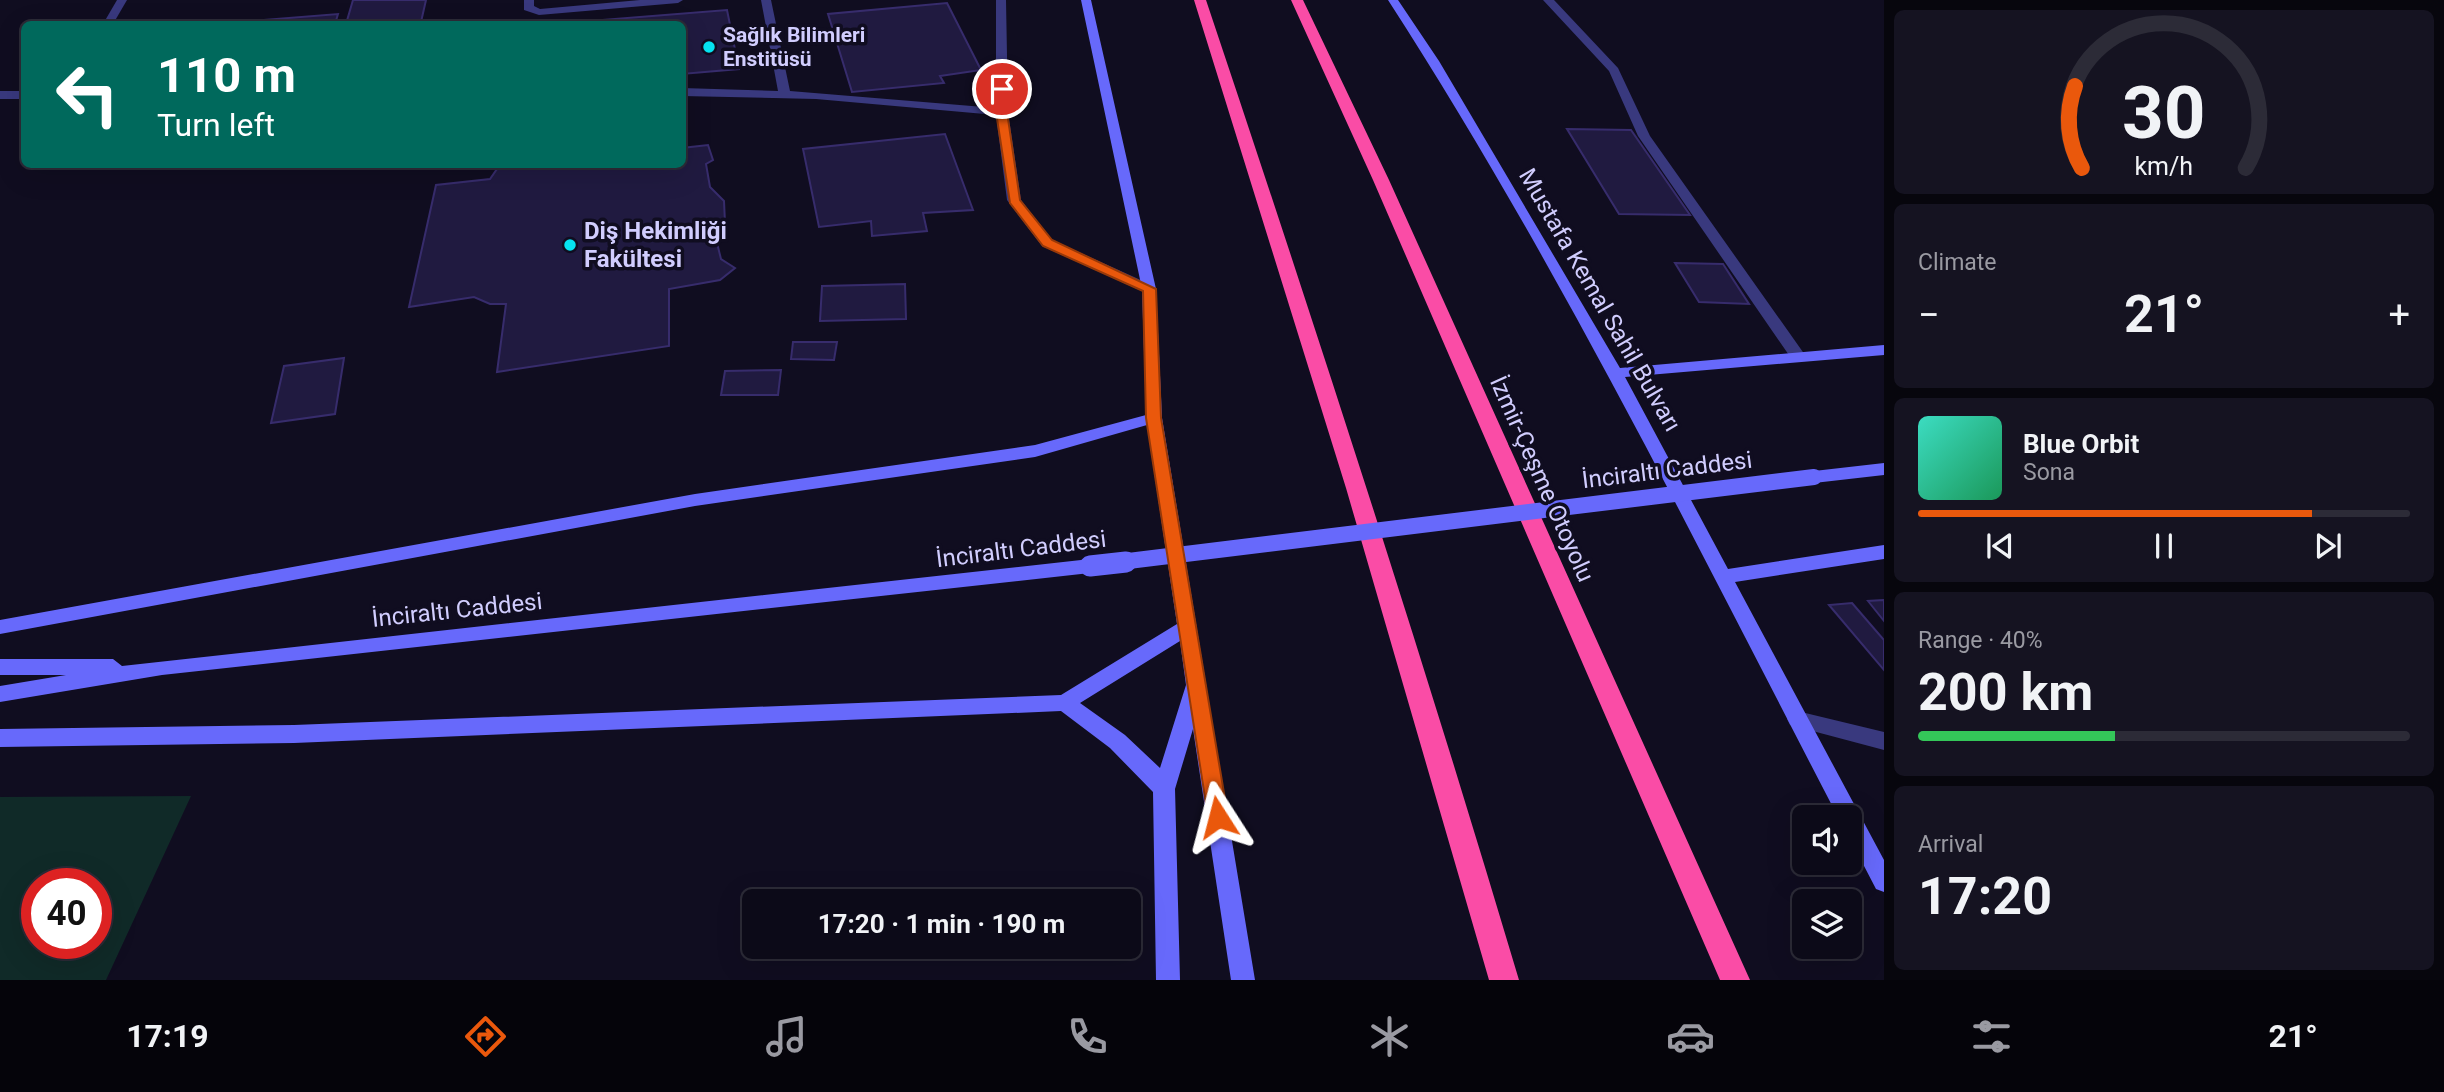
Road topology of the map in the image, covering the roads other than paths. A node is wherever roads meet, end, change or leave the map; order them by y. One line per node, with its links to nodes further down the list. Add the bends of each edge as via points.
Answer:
1 (122, 0): 11 (street)
2 (528, 0): 3 (street, via 528,8 538,12)
3 (678, 0)
4 (766, 0): 13 (street)
5 (1001, 0): 16 (street)
6 (1086, 0): 17 (main road)
7 (1199, 0): 41 (highway, via 1446,776)
8 (1297, 0): 42 (highway, İzmir-Çeşme Otoyolu)
9 (1393, 0): 20 (main road, Mustafa Kemal Sahil Bulvarı)
10 (1548, 0): 19 (street, via 1614,70 1644,136)
11 (110, 21)
12 (686, 92): 13 (street)
13 (785, 94): 16 (street)
14 (0, 95): 15 (street)
15 (21, 95)
16 (1002, 112): 17 (street, via 1014,200 1042,237 1076,258)
17 (1149, 289): 21 (main road)
18 (1884, 350): 19 (main road)
19 (1799, 358): 20 (main road)
20 (1615, 373): 24 (main road, Mustafa Kemal Sahil Bulvarı)
21 (1154, 418): 25 (main road, via 1035,451 695,500); 26 (main road)
22 (1884, 469): 28 (main road, İnciraltı Caddesi, bridge, via 1090,566)
23 (1884, 552): 24 (main road)
24 (1724, 577): 32 (main road, Mustafa Kemal Sahil Bulvarı)
25 (0, 627)
26 (1187, 627): 29 (main road); 31 (main road)
27 (0, 667): 28 (main road)
28 (162, 667): 30 (main road)
29 (1197, 682): 35 (main road); 40 (main road)
30 (0, 694)
31 (1065, 703): 33 (main road, via 294,734); 35 (main road, via 1140,758)
32 (1797, 719): 34 (street); 36 (main road, Mustafa Kemal Sahil Bulvarı)
33 (0, 738)
34 (1884, 741)
35 (1164, 789): 39 (main road)
36 (1843, 805)
37 (1862, 841): 38 (main road, Mustafa Kemal Sahil Bulvarı)
38 (1884, 882)
39 (1168, 980)
40 (1244, 980)
41 (1504, 980)
42 (1735, 980)

